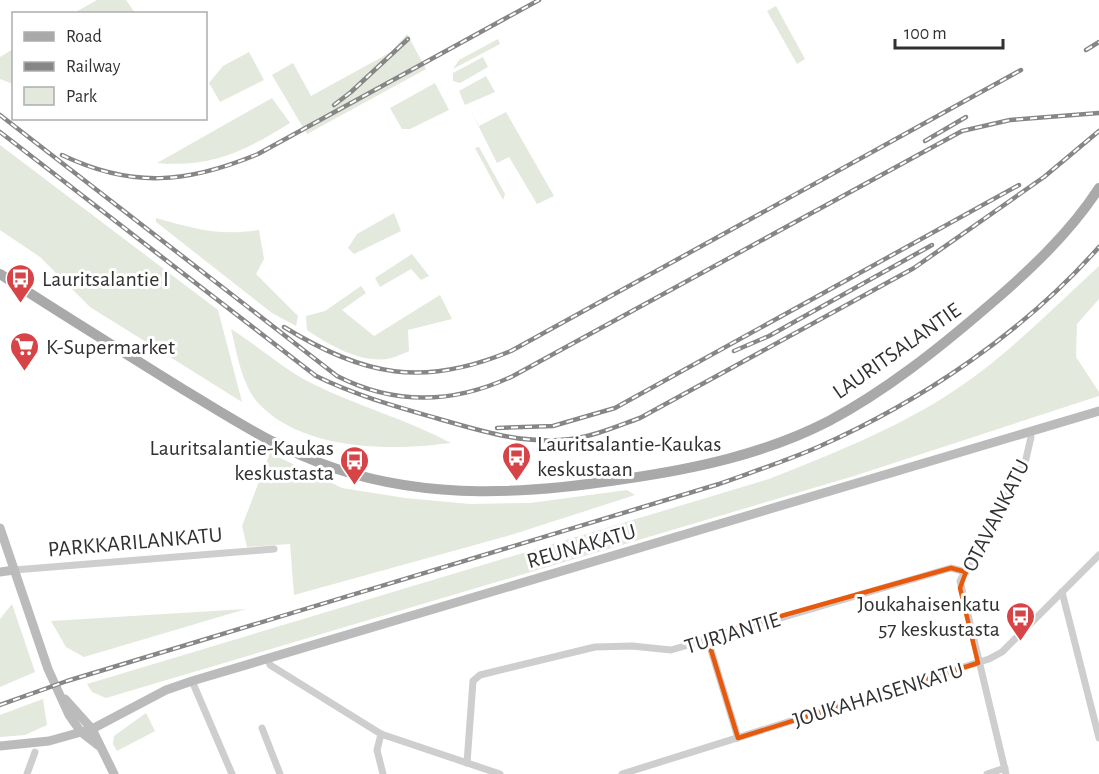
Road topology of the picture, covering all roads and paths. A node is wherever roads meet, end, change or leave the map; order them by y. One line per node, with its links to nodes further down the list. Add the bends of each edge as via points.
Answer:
1 (1099, 188): 4 (main road, LAURITSALANTIE, via 1084,210 1023,276 945,343 892,382 828,421 697,469 570,487 444,491 388,483 335,469 268,440)
2 (0, 274): 4 (main road, LAURITSALANTIE)
3 (0, 279): 4 (main road, LAURITSALANTIE)
4 (36, 298)
5 (1099, 411): 6 (main road, REUNAKATU)
6 (1030, 431): 12 (street, OTAVANKATU, via 1026,459); 15 (main road, REUNAKATU)
7 (0, 528): 10 (main road)
8 (274, 549): 10 (street, PARKKARILANKATU)
9 (1099, 555): 13 (street, JOUKAHAISENKATU)
10 (14, 570): 11 (main road, PARKKARILANKATU); 18 (main road, via 48,669)
11 (0, 572)
12 (966, 572): 14 (street, TURJANTIE, via 951,568); 16 (street, OTAVANKATU, via 960,588)
13 (1062, 592): 16 (street, JOUKAHAISENKATU, via 1002,652); 24 (street)
14 (707, 638): 23 (street); 28 (street, TURJANTIE, via 671,650 595,647 480,675 473,681)
15 (268, 659): 17 (main road, REUNAKATU); 22 (street, via 270,665)
16 (978, 663): 23 (street, JOUKAHAISENKATU); 29 (street, OTAVANKATU)
17 (192, 681): 20 (main road, REUNAKATU, via 166,690); 32 (street)
18 (61, 695): 20 (main road); 21 (main road)
19 (262, 728): 33 (street)
20 (92, 729): 21 (main road, REUNAKATU); 26 (main road)
21 (81, 732): 25 (main road, REUNAKATU, via 49,741); 26 (main road)
22 (381, 734): 28 (street); 34 (street, via 377,750)
23 (738, 738): 36 (street, JOUKAHAISENKATU)
24 (1099, 738)
25 (0, 746)
26 (99, 746): 31 (main road)
27 (35, 752): 30 (street)
28 (467, 763): 35 (street)
29 (1005, 771): 37 (street)
30 (27, 774)
31 (114, 774)
32 (232, 774)
33 (280, 774)
34 (383, 774)
35 (500, 774)
36 (622, 774)
37 (987, 774)

